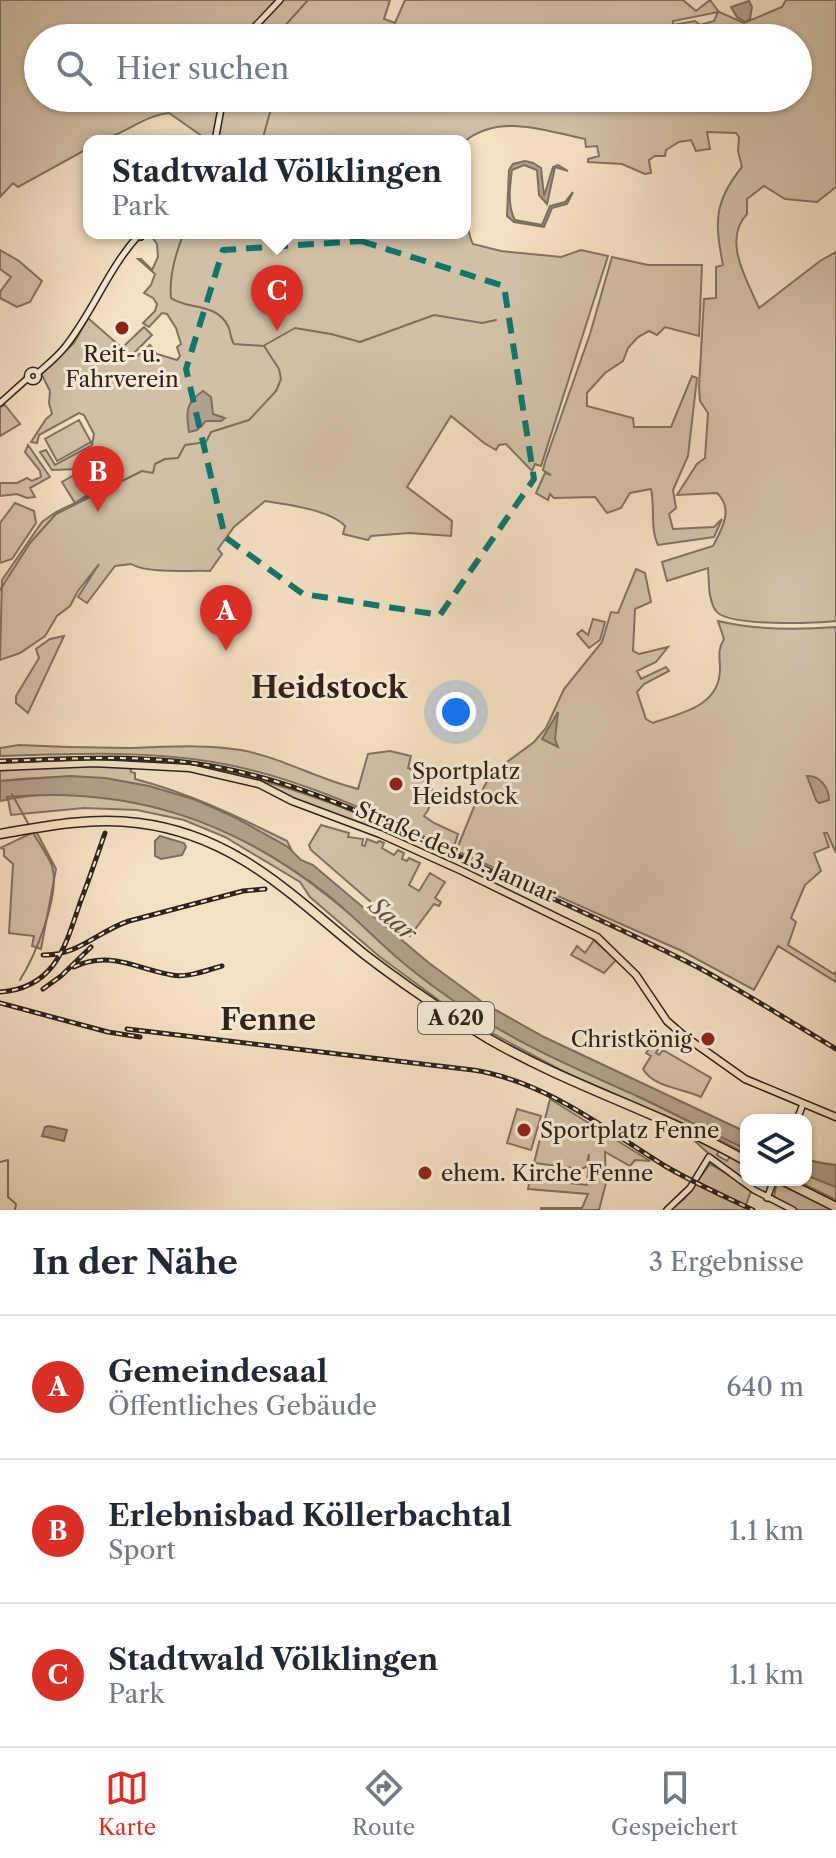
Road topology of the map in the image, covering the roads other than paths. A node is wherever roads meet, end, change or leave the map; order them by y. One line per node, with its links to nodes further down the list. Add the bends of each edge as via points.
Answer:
1 (280, 0): 2 (main road)
2 (257, 24)
3 (220, 112): 4 (main road)
4 (216, 135)
5 (133, 239): 6 (main road, via 74,334 36,372 36,380 29,379)
6 (0, 403)
7 (0, 767): 10 (main road, Straße des 13. Januar, via 109,763 190,768 259,784 380,834 597,937 636,975 675,1029 745,1079)
8 (0, 832): 9 (highway, A 620, via 105,821 163,827 225,849)
9 (275, 878): 13 (highway, A 620, via 380,962 456,1014 533,1059); 14 (highway, A 620, via 403,983 490,1039)
10 (803, 1104): 11 (main road); 12 (main road, Straße des 13. Januar)
11 (799, 1114)
12 (836, 1117)
13 (740, 1156)
14 (740, 1156)
15 (771, 1186): 19 (main road)
16 (773, 1186): 20 (main road)
17 (786, 1186): 21 (highway)
18 (800, 1186): 21 (highway)
19 (758, 1192): 20 (main road); 22 (main road, via 709,1157 690,1188)
20 (767, 1198): 23 (main road)
21 (836, 1205)
22 (667, 1210)
23 (793, 1210)

